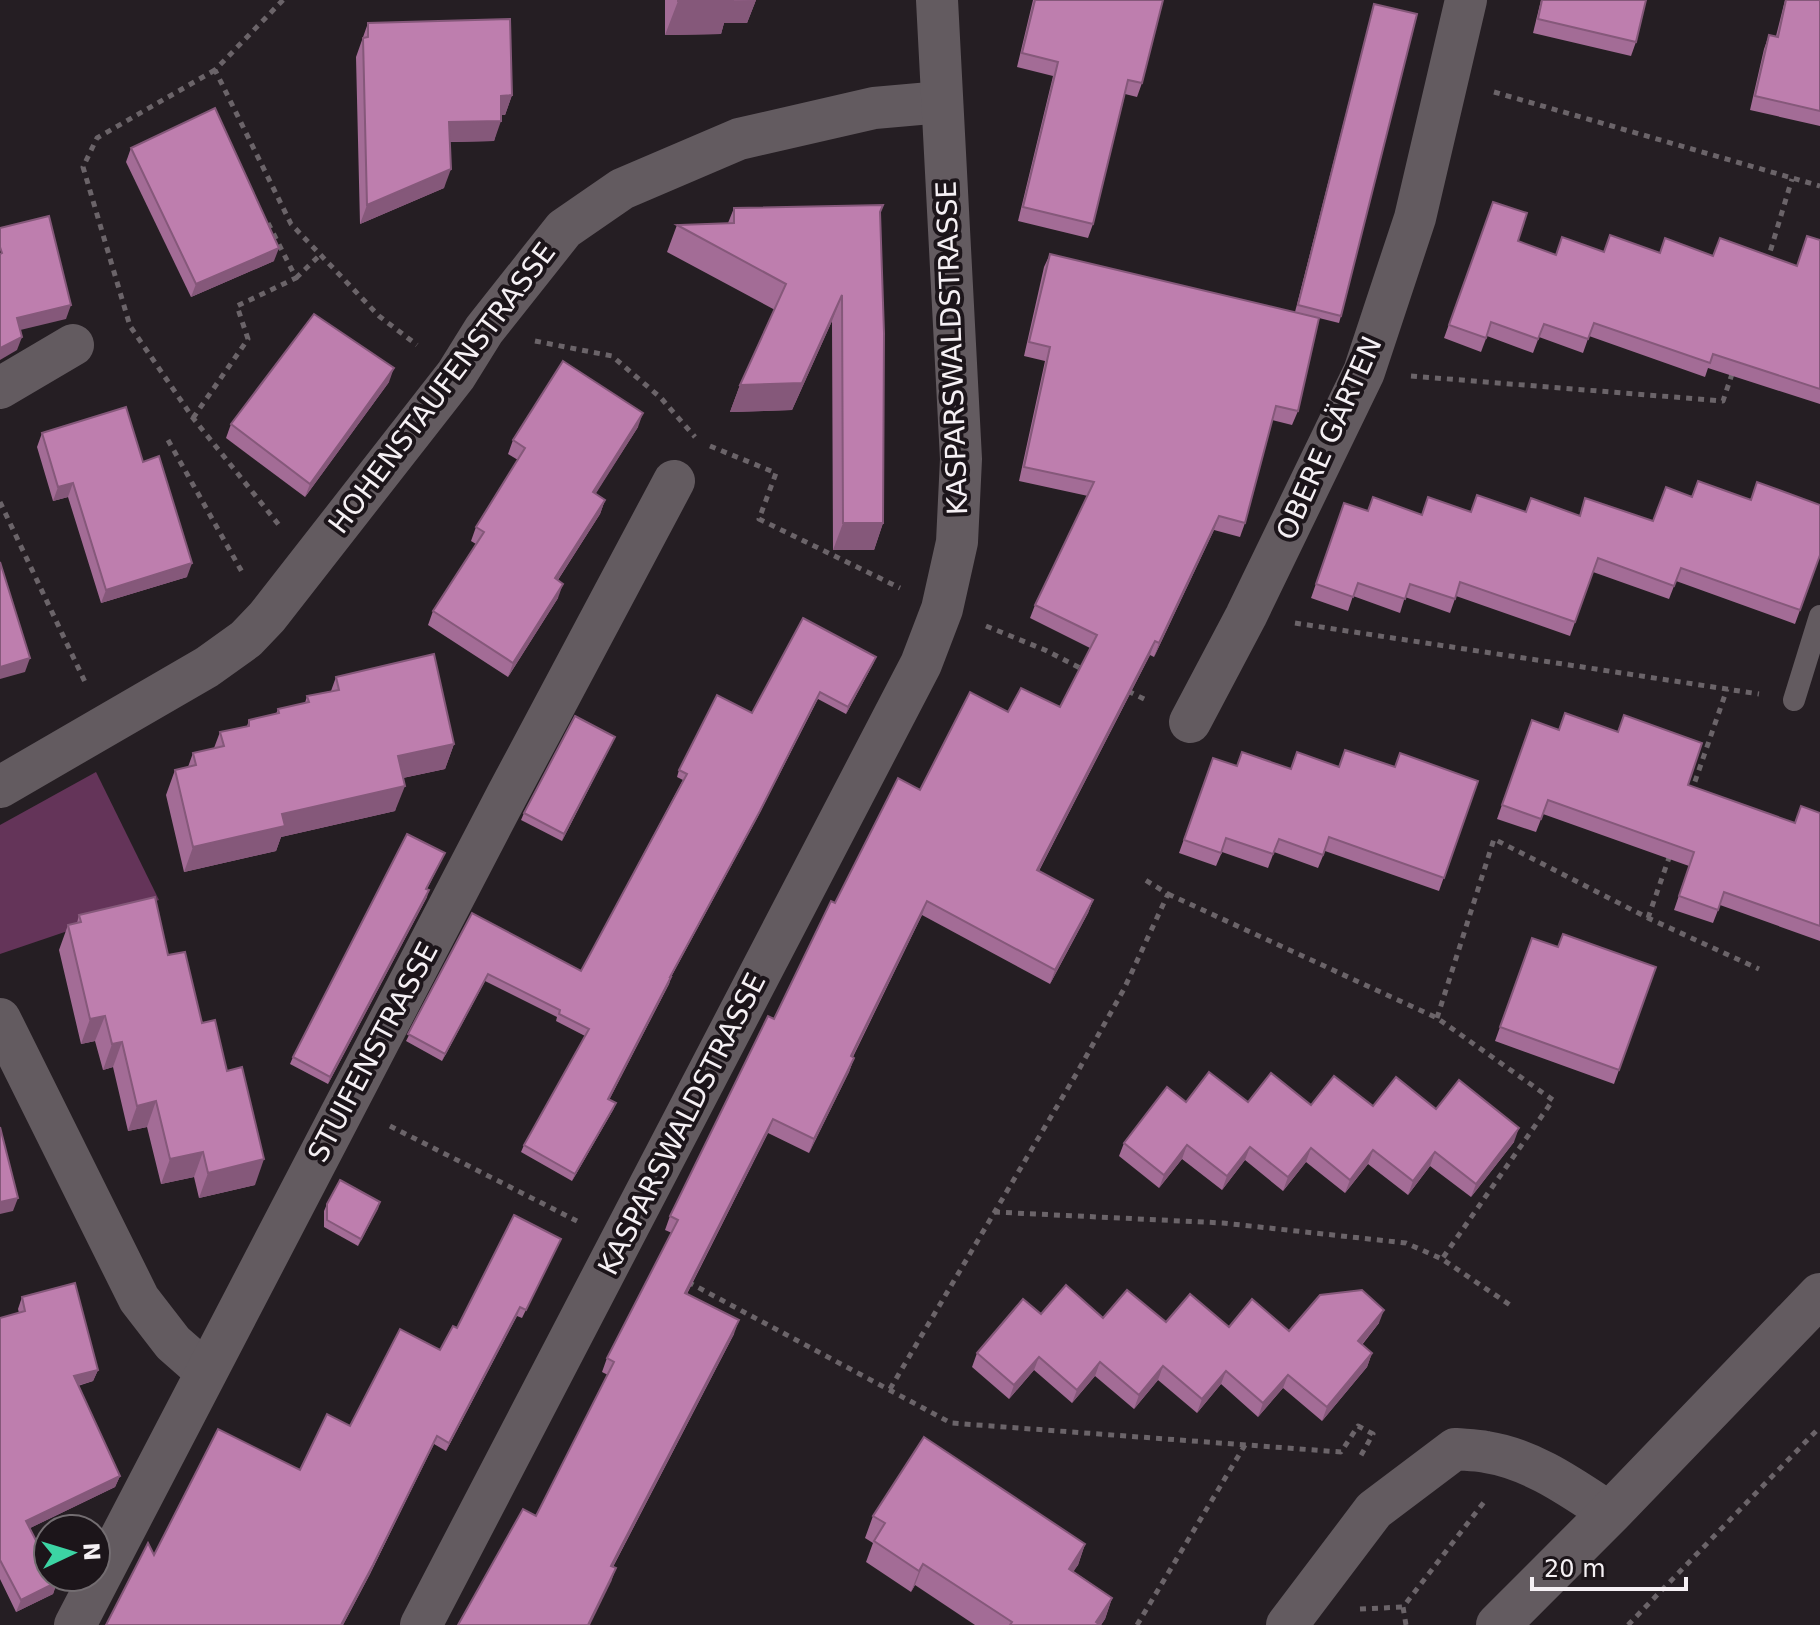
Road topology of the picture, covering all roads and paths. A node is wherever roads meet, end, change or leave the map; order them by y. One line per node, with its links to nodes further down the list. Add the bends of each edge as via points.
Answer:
1 (283, 0): 4 (path)
2 (937, 0): 6 (street, KASPARSWALDSTRASSE)
3 (1466, 0): 5 (street, OBERE GÄRTEN)
4 (215, 70): 10 (path, via 291,224); 18 (path, via 97,138 83,167 130,326)
5 (1448, 79): 7 (path); 15 (street, OBERE GÄRTEN, via 1415,218)
6 (942, 102): 16 (street, HOHENSTAUFENSTRASSE, via 874,108 739,139 622,189 564,229 484,330); 23 (street, KASPARSWALDSTRASSE, via 961,459 957,542)
7 (1792, 179): 8 (path); 11 (path)
8 (1820, 186)
9 (263, 214): 12 (path)
10 (321, 254): 12 (path); 16 (path, via 379,316)
11 (1765, 268)
12 (296, 278): 18 (path, via 237,306 248,339)
13 (73, 345): 17 (street)
14 (1737, 357): 15 (path, via 1723,401)
15 (1364, 372): 24 (street, OBERE GÄRTEN)
16 (456, 375): 22 (street, HOHENSTAUFENSTRASSE)
17 (0, 388)
18 (193, 418): 22 (path)
19 (168, 440): 26 (path)
20 (674, 481): 43 (street, STUIFENSTRASSE)
21 (0, 502): 33 (path)
22 (308, 562): 26 (street, HOHENSTAUFENSTRASSE)
23 (942, 609): 27 (path); 60 (street, KASPARSWALDSTRASSE, via 921,664)
24 (1246, 616): 29 (path); 32 (street, OBERE GÄRTEN)
25 (1820, 616): 31 (lane)
26 (267, 617): 33 (street, HOHENSTAUFENSTRASSE, via 207,667)
27 (1095, 675)
28 (1121, 688): 30 (path)
29 (1727, 688): 31 (path); 35 (path)
30 (1146, 700)
31 (1794, 700)
32 (1190, 722)
33 (105, 726): 34 (street, HOHENSTAUFENSTRASSE)
34 (0, 787)
35 (1687, 803)
36 (1672, 846): 39 (path)
37 (1142, 878): 38 (path)
38 (1168, 894): 41 (path); 44 (path, via 1124,989)
39 (1648, 918): 40 (path); 41 (path, via 1494,839)
40 (1759, 969)
41 (1437, 1018): 46 (path, via 1553,1100)
42 (0, 1019): 50 (street, via 139,1299 173,1343)
43 (346, 1103): 45 (path); 50 (street, STUIFENSTRASSE)
44 (993, 1212): 46 (path, via 1223,1223 1406,1243); 51 (path)
45 (572, 1218)
46 (1442, 1259): 49 (path)
47 (686, 1281): 51 (path)
48 (1820, 1295): 56 (street)
49 (1510, 1305)
50 (206, 1372): 59 (street, STUIFENSTRASSE)
51 (890, 1389): 53 (path, via 951,1423)
52 (1820, 1427): 65 (path)
53 (1245, 1445): 55 (path, via 1341,1452 1358,1426 1373,1434 1343,1486); 61 (path)
54 (1518, 1461): 55 (street, via 1455,1449); 56 (street, via 1560,1480); 57 (path)
55 (1374, 1510): 62 (street)
56 (1610, 1513): 64 (street)
57 (1403, 1607): 58 (path); 63 (path)
58 (1355, 1610)
59 (75, 1625)
60 (421, 1625)
61 (1137, 1625)
62 (1287, 1625)
63 (1406, 1625)
64 (1498, 1625)
65 (1628, 1625)

